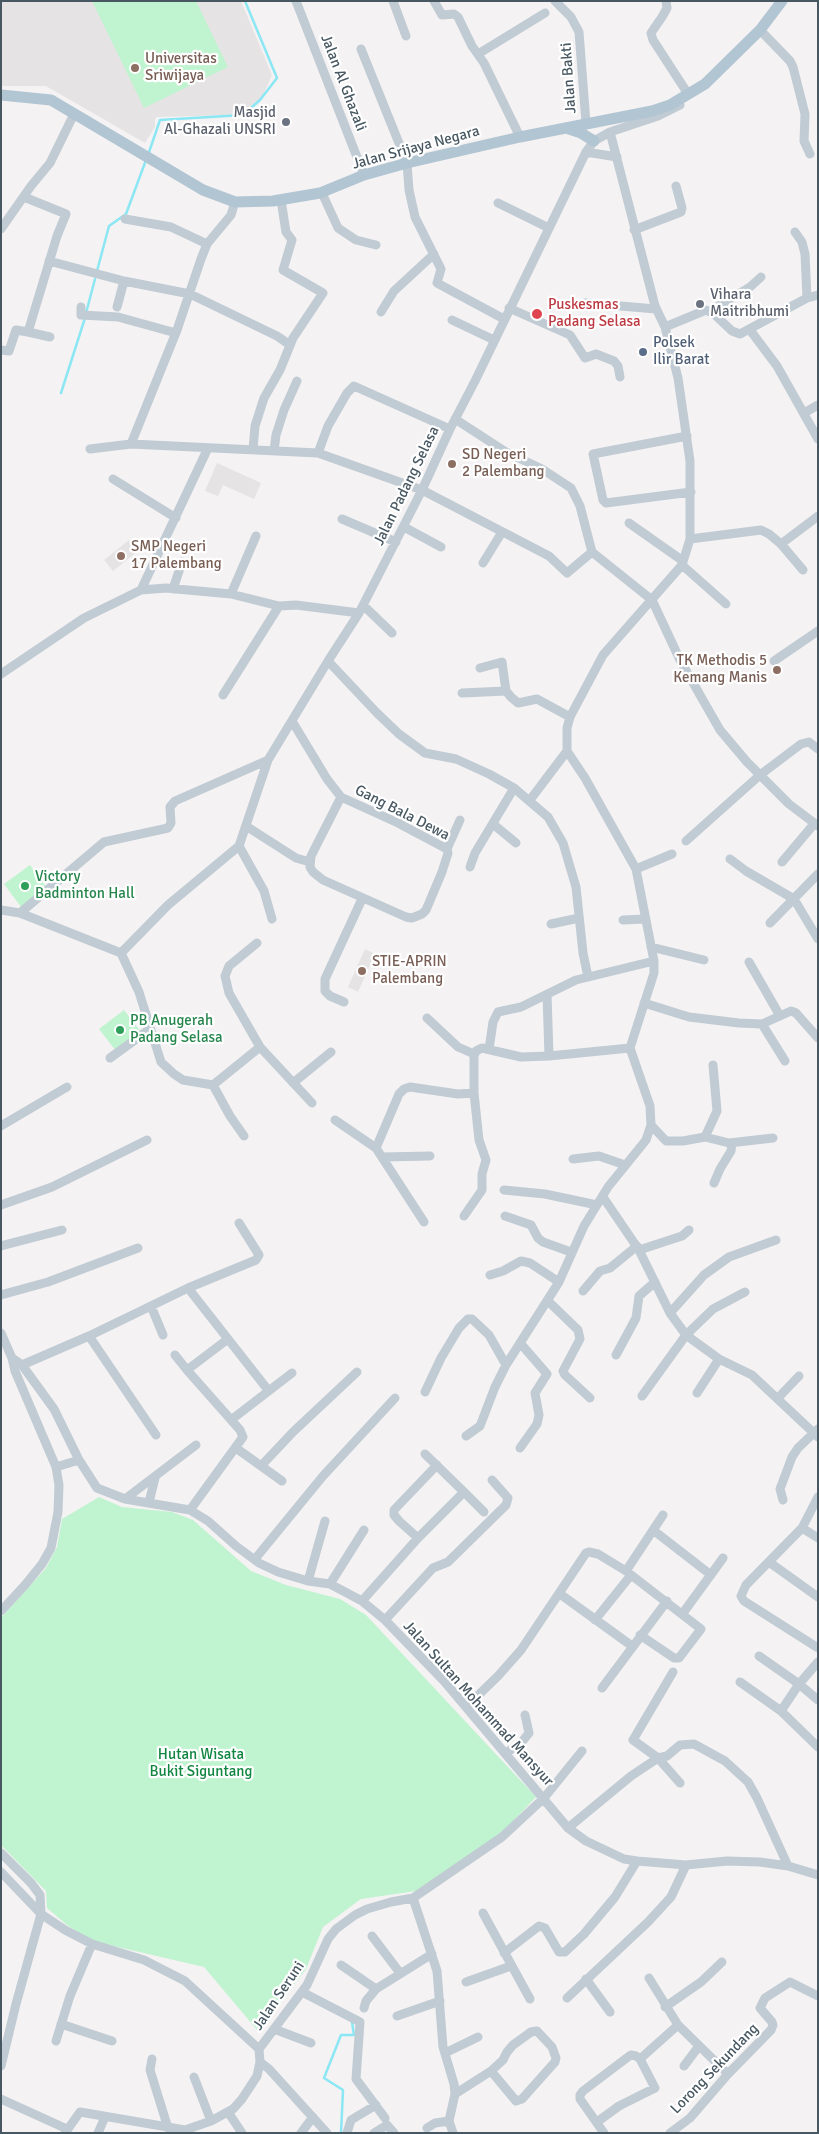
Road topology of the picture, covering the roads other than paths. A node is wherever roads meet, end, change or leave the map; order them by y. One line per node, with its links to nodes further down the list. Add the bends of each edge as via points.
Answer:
1 (296, 1): 25 (street, Jalan Al Ghazali)
2 (393, 1): 9 (street)
3 (434, 1): 11 (street, via 442,16 457,16)
4 (555, 1): 16 (street, Jalan Bakti, via 571,17 579,32)
5 (666, 1): 13 (street, via 664,12 651,33)
6 (782, 1): 8 (main road, Jalan Srijaya Negara)
7 (545, 13): 11 (street)
8 (760, 30): 12 (main road, Jalan Srijaya Negara); 22 (street, via 793,66 806,114 804,141)
9 (406, 36)
10 (361, 49): 24 (street)
11 (478, 54): 19 (street)
12 (705, 84): 13 (main road, Jalan Srijaya Negara); 18 (street, Jalan Padang Selasa, via 670,112)
13 (688, 94): 16 (main road, Jalan Srijaya Negara, via 670,105)
14 (1, 95): 15 (main road, Jalan Srijaya Negara, via 52,100)
15 (74, 114): 28 (street, via 50,163); 30 (main road, Jalan Srijaya Negara, via 203,190)
16 (591, 122): 17 (main road, Jalan Srijaya Negara)
17 (564, 128): 19 (main road, Jalan Srijaya Negara); 20 (main road, via 582,132)
18 (610, 132): 20 (street, Jalan Padang Selasa); 23 (street)
19 (520, 137): 24 (main road, Jalan Srijaya Negara)
20 (594, 141): 21 (street, Jalan Padang Selasa)
21 (586, 152): 23 (street); 33 (street, Jalan Padang Selasa)
22 (810, 154)
23 (617, 157): 35 (street)
24 (408, 163): 25 (main road, Jalan Srijaya Negara); 39 (street, via 414,217)
25 (364, 175): 27 (main road, Jalan Srijaya Negara)
26 (676, 186): 35 (street, via 681,212)
27 (322, 193): 29 (main road, Jalan Srijaya Negara); 38 (street, via 338,228 356,240)
28 (24, 198): 34 (street); 40 (street, via 65,214)
29 (281, 200): 30 (main road, Jalan Srijaya Negara); 61 (street, via 286,232 292,240 283,270 323,293)
30 (235, 202): 37 (street, via 231,215)
31 (498, 204): 33 (street)
32 (125, 219): 37 (street, via 171,227)
33 (548, 228): 49 (street, Jalan Padang Selasa)
34 (1, 229)
35 (634, 230): 50 (street)
36 (794, 232): 45 (street, via 802,242 805,254)
37 (207, 244): 43 (street)
38 (376, 245)
39 (434, 254): 52 (street, via 394,291); 53 (street, via 441,269 438,284)
40 (49, 261): 42 (street); 57 (street)
41 (761, 277): 51 (street)
42 (124, 281): 43 (street); 47 (street)
43 (190, 294): 58 (street); 61 (street)
44 (818, 295): 45 (street)
45 (807, 298): 56 (street)
46 (579, 305): 50 (street)
47 (117, 307)
48 (82, 308): 58 (street, via 81,315 118,317)
49 (509, 308): 53 (street, Jalan Padang Selasa); 63 (street, via 570,334 585,358 596,354 614,361)
50 (656, 309): 55 (street)
51 (710, 311): 55 (street, via 703,310); 56 (street, via 737,334)
52 (381, 312)
53 (504, 319): 60 (street, Jalan Padang Selasa)
54 (452, 320): 60 (street)
55 (665, 327): 69 (street, via 678,378)
56 (750, 330): 66 (street, via 777,366)
57 (28, 332): 59 (street); 62 (street, via 16,330 9,351)
58 (176, 333): 71 (street)
59 (50, 337)
60 (494, 340): 67 (street, Jalan Padang Selasa)
61 (290, 345): 74 (street, via 264,398)
62 (1, 350)
63 (620, 377)
64 (297, 381): 75 (street, via 284,410)
65 (818, 406): 66 (street)
66 (804, 413): 70 (street)
67 (455, 419): 68 (street, Jalan Padang Selasa); 91 (street, via 506,452 567,484 580,506)
68 (450, 428): 76 (street, via 354,386 328,426); 78 (street, Jalan Padang Selasa)
69 (687, 436): 79 (street); 79 (street, via 593,454 606,503)
70 (818, 439)
71 (131, 444): 72 (street); 73 (street)
72 (208, 448): 74 (street); 81 (street)
73 (90, 449)
74 (253, 450): 75 (street)
75 (274, 451): 76 (street)
76 (318, 453): 78 (street)
77 (113, 480): 81 (street)
78 (422, 490): 84 (street, Jalan Padang Selasa); 85 (street)
79 (691, 492): 87 (street)
80 (818, 516): 89 (street)
81 (176, 518): 97 (street)
82 (342, 519): 88 (street)
83 (629, 523): 94 (street)
84 (404, 527): 88 (street, Jalan Padang Selasa); 90 (street)
85 (502, 532): 91 (street, via 549,556 567,573); 93 (street)
86 (256, 536): 98 (street)
87 (690, 539): 89 (street, via 756,530 769,534); 94 (street)
88 (396, 542): 102 (street, Jalan Padang Selasa)
89 (781, 544): 95 (street)
90 (441, 547)
91 (592, 552): 99 (street)
92 (182, 562): 96 (street)
93 (483, 563)
94 (683, 563): 99 (street); 100 (street)
95 (803, 570)
96 (173, 589): 97 (street); 98 (street)
97 (141, 590): 108 (street, via 78,621)
98 (231, 594): 101 (street)
99 (652, 600): 112 (street, via 603,655); 117 (street, via 698,695 720,730)
100 (726, 604)
101 (280, 606): 102 (street); 111 (street)
102 (361, 609): 104 (street); 105 (street, Jalan Padang Selasa)
103 (818, 631): 106 (street)
104 (392, 633)
105 (328, 660): 113 (street, Jalan Padang Selasa); 118 (street, via 376,713 425,753 456,759)
106 (774, 661)
107 (480, 668): 109 (street, via 502,662)
108 (1, 674)
109 (506, 691): 110 (street); 112 (street, via 518,702 537,698)
110 (462, 693)
111 (223, 695)
112 (570, 717): 115 (street)
113 (292, 721): 116 (street, Jalan Padang Selasa); 119 (street, Gang Bala Dewa)
114 (818, 749): 117 (street, via 805,742)
115 (567, 752): 120 (street); 134 (street)
116 (268, 760): 124 (street, Jalan Padang Selasa); 139 (street, via 175,800 170,807 171,823 168,828 104,842)
117 (760, 775): 123 (street); 125 (street)
118 (514, 788): 120 (street); 122 (street)
119 (341, 797): 128 (street, Gang Bala Dewa); 131 (street, Gang Bala Dewa)
120 (530, 800): 140 (street, via 548,817 562,843 576,887)
121 (460, 820): 128 (street)
122 (493, 824): 126 (street); 133 (street)
123 (816, 825): 132 (street)
124 (246, 826): 127 (street, Jalan Padang Selasa); 131 (street, via 296,858)
125 (686, 841)
126 (516, 843)
127 (239, 846): 141 (street, via 264,891); 149 (street, via 168,905)
128 (447, 849): 136 (street, Gang Bala Dewa, via 442,872 422,914 406,917)
129 (672, 854): 134 (street)
130 (730, 858): 137 (street)
131 (310, 862): 136 (street, Gang Bala Dewa, via 313,872 323,880)
132 (782, 862)
133 (470, 867)
134 (636, 869): 143 (street)
135 (818, 874): 137 (street)
136 (362, 899): 155 (street, via 325,979 325,990)
137 (794, 899): 144 (street); 146 (street)
138 (1, 910): 139 (street)
139 (20, 913): 149 (street)
140 (578, 918): 145 (street); 153 (street)
141 (272, 919)
142 (623, 920): 143 (street)
143 (645, 920): 148 (street)
144 (770, 923)
145 (551, 924)
146 (818, 939)
147 (257, 943): 162 (street, via 229,966 226,976 229,993)
148 (651, 947): 150 (street); 151 (street)
149 (121, 952): 160 (street, via 139,992)
150 (704, 960)
151 (654, 961): 153 (street); 156 (street, via 654,973)
152 (749, 962): 157 (street)
153 (588, 977): 154 (street)
154 (547, 994): 164 (street, via 522,1007 498,1012); 167 (street)
155 (344, 1002)
156 (644, 1003): 159 (street, via 689,1017); 163 (street)
157 (780, 1016): 159 (street); 161 (street, via 791,1011 796,1013)
158 (427, 1018): 166 (street, via 458,1047)
159 (762, 1024): 169 (street)
160 (150, 1028): 168 (street); 172 (street, via 161,1062 174,1074 183,1080)
161 (818, 1038)
162 (260, 1047): 171 (street); 172 (street)
163 (630, 1048): 167 (street); 177 (street, via 650,1106)
164 (489, 1049): 166 (street, via 482,1048); 167 (street, via 515,1057)
165 (331, 1052): 171 (street)
166 (474, 1054): 174 (street)
167 (549, 1056)
168 (110, 1058)
169 (785, 1060)
170 (712, 1065): 180 (street, via 717,1111)
171 (293, 1083): 175 (street)
172 (213, 1085): 179 (street)
173 (67, 1086): 178 (street)
174 (474, 1093): 184 (street, via 404,1089); 194 (street, via 479,1140 486,1160 482,1190)
175 (312, 1103)
176 (335, 1120): 184 (street)
177 (650, 1124): 180 (street, via 666,1141); 188 (street, via 646,1140)
178 (1, 1126)
179 (244, 1136)
180 (705, 1136): 183 (street)
181 (773, 1138): 183 (street)
182 (147, 1140): 192 (street, via 52,1187)
183 (732, 1143): 189 (street)
184 (376, 1148): 186 (street)
185 (430, 1156): 186 (street)
186 (382, 1157): 196 (street)
187 (573, 1159): 188 (street, via 598,1156)
188 (625, 1165): 191 (street)
189 (714, 1183)
190 (504, 1190): 193 (street, via 545,1194)
191 (602, 1196): 193 (street); 203 (street)
192 (1, 1206)
193 (597, 1206): 204 (street)
194 (464, 1216)
195 (505, 1216): 204 (street, via 531,1225 543,1242)
196 (424, 1222)
197 (239, 1223): 208 (street, via 259,1255 258,1259)
198 (62, 1230): 201 (street)
199 (689, 1230): 203 (street, via 682,1236)
200 (776, 1240): 214 (street, via 729,1257 704,1275)
201 (1, 1246)
202 (138, 1248): 211 (street, via 48,1282)
203 (638, 1248): 207 (street); 209 (street, via 610,1268 600,1270)
204 (571, 1252): 206 (street)
205 (490, 1275): 206 (street, via 521,1261 530,1263)
206 (560, 1282): 212 (street)
207 (655, 1282): 214 (street); 222 (street, via 639,1296 636,1318)
208 (188, 1288): 213 (street); 219 (street)
209 (583, 1291)
210 (745, 1292): 217 (street, via 713,1308)
211 (1, 1295)
212 (548, 1301): 220 (street); 236 (street, via 578,1330 580,1339 563,1371)
213 (151, 1306): 216 (street); 218 (street)
214 (670, 1313): 217 (street)
215 (1, 1333): 223 (street)
216 (163, 1335)
217 (686, 1335): 224 (street); 234 (street)
218 (89, 1336): 226 (street); 240 (street)
219 (228, 1339): 227 (street); 231 (street)
220 (521, 1344): 225 (street); 244 (street, via 547,1374 535,1393 539,1415 537,1424)
221 (175, 1355): 227 (street)
222 (616, 1355)
223 (12, 1358): 226 (street); 249 (street)
224 (719, 1359): 233 (street); 237 (street, via 752,1375)
225 (506, 1365): 232 (street, via 489,1334 468,1319 441,1358); 241 (street, via 480,1426)
226 (22, 1366): 246 (street, Jalan Sultan Mohammad Mansyur, via 54,1409)
227 (187, 1370): 238 (street)
228 (357, 1372): 248 (street)
229 (292, 1373): 231 (street)
230 (799, 1376): 237 (street)
231 (268, 1390): 238 (street)
232 (425, 1392)
233 (697, 1393)
234 (642, 1396)
235 (395, 1398): 268 (street, via 323,1476)
236 (590, 1398)
237 (778, 1398): 239 (street)
238 (231, 1420): 243 (street, via 242,1434)
239 (816, 1433): 256 (street, via 792,1457 780,1489)
240 (156, 1435)
241 (466, 1436)
242 (196, 1444): 250 (street)
243 (236, 1448): 248 (street); 258 (street)
244 (520, 1448)
245 (425, 1454): 247 (street)
246 (79, 1460): 249 (street); 255 (street, Jalan Sultan Mohammad Mansyur, via 97,1488)
247 (437, 1465): 253 (street); 265 (street, via 394,1510 394,1515)
248 (261, 1466): 252 (street)
249 (56, 1467): 278 (street, via 58,1512 51,1548 25,1586)
250 (155, 1478): 255 (street); 257 (street)
251 (492, 1480): 280 (street, via 508,1498 506,1505 448,1562 433,1568)
252 (282, 1481)
253 (464, 1492): 259 (street); 265 (street)
254 (818, 1497): 262 (street)
255 (125, 1499): 257 (street, Jalan Sultan Mohammad Mansyur)
256 (783, 1500)
257 (149, 1502): 258 (street, Jalan Sultan Mohammad Mansyur)
258 (190, 1510): 268 (street, Jalan Sultan Mohammad Mansyur)
259 (484, 1512)
260 (663, 1515): 264 (street)
261 (325, 1521): 272 (street)
262 (802, 1528): 266 (street); 269 (street)
263 (364, 1530): 273 (street)
264 (653, 1530): 270 (street); 271 (street)
265 (418, 1538): 276 (street)
266 (818, 1538)
267 (723, 1558): 271 (street)
268 (255, 1559): 272 (street, Jalan Sultan Mohammad Mansyur, via 278,1572)
269 (769, 1562): 275 (street); 284 (street, via 746,1585 740,1596)
270 (629, 1573): 274 (street, via 589,1552); 277 (street); 281 (street)
271 (711, 1575): 279 (street)
272 (308, 1581): 273 (street, Jalan Sultan Mohammad Mansyur)
273 (330, 1584): 276 (street, Jalan Sultan Mohammad Mansyur)
274 (560, 1594): 281 (street); 292 (street, via 521,1650)
275 (818, 1597)
276 (362, 1601): 280 (street, Jalan Sultan Mohammad Mansyur)
277 (666, 1601): 279 (street); 282 (street)
278 (1, 1610)
279 (683, 1613): 282 (street, via 701,1629 679,1658 674,1658)
280 (385, 1620): 292 (street, Jalan Sultan Mohammad Mansyur)
281 (595, 1620): 283 (street)
282 (640, 1635): 283 (street)
283 (632, 1646): 290 (street)
284 (818, 1648)
285 (758, 1656): 289 (street)
286 (818, 1662): 289 (street)
287 (674, 1672): 298 (street, via 633,1740)
288 (740, 1682): 293 (street)
289 (799, 1684): 291 (street); 293 (street)
290 (602, 1688)
291 (818, 1700)
292 (466, 1707): 297 (street, Jalan Sultan Mohammad Mansyur)
293 (781, 1711): 295 (street)
294 (525, 1715): 297 (street, via 529,1732 521,1743)
295 (818, 1747)
296 (582, 1751): 300 (street, Jalan Seruni)
297 (506, 1753): 300 (street, Jalan Sultan Mohammad Mansyur)
298 (658, 1758): 299 (street); 301 (street); 305 (street, via 667,1756 680,1745 694,1744 736,1770 757,1798)
299 (680, 1783)
300 (544, 1798): 301 (street, Jalan Sultan Mohammad Mansyur); 308 (street, Jalan Seruni, via 502,1838)
301 (568, 1828): 303 (street, Jalan Sultan Mohammad Mansyur, via 608,1853)
302 (1, 1853): 310 (street, via 40,1895)
303 (637, 1861): 304 (street, Jalan Sultan Mohammad Mansyur); 313 (street, via 616,1897 565,1952 559,1952 545,1928 539,1926)
304 (686, 1864): 305 (street, Jalan Sultan Mohammad Mansyur, via 743,1861); 320 (street, via 671,1897)
305 (788, 1866): 307 (street, Jalan Sultan Mohammad Mansyur)
306 (1, 1872): 310 (street)
307 (818, 1875)
308 (413, 1898): 314 (street); 323 (street, Jalan Seruni, via 367,1909 345,1921 328,1939)
309 (483, 1913): 313 (street)
310 (41, 1914): 312 (street); 336 (street)
311 (372, 1936): 318 (street)
312 (92, 1944): 332 (street); 342 (street, via 144,1960 185,1981)
313 (504, 1953): 317 (street)
314 (432, 1954): 318 (street); 327 (street)
315 (722, 1962): 328 (street, via 701,1982)
316 (340, 1965): 322 (street)
317 (511, 1966): 321 (street); 326 (street)
318 (400, 1973): 322 (street)
319 (648, 1978): 328 (street)
320 (586, 1979): 325 (street); 330 (street)
321 (466, 1982)
322 (376, 1989): 329 (street)
323 (302, 1992): 335 (street, Jalan Seruni); 354 (street, via 360,2022 356,2079)
324 (818, 1996): 350 (street, Lorong Sekundang, via 790,1982 765,1998 760,2008 773,2027)
325 (567, 1998)
326 (530, 1999)
327 (440, 2001): 331 (street); 343 (street)
328 (665, 2007): 333 (street)
329 (364, 2008)
330 (610, 2012)
331 (397, 2016)
332 (61, 2024): 338 (street); 339 (street)
333 (678, 2025): 341 (street); 345 (street)
334 (1, 2027): 336 (street)
335 (274, 2029): 340 (street); 342 (street, Jalan Seruni)
336 (11, 2030): 347 (street)
337 (478, 2037): 343 (street)
338 (56, 2042)
339 (112, 2042)
340 (311, 2043)
341 (699, 2046): 348 (street); 350 (street)
342 (260, 2048): 346 (street, Jalan Seruni)
343 (445, 2053): 352 (street)
344 (152, 2059): 362 (street, via 151,2076)
345 (640, 2059): 361 (street, via 655,2085 654,2089 619,2106); 361 (street, via 631,2055 580,2095)
346 (260, 2062): 355 (street, Jalan Seruni, via 251,2086); 357 (street)
347 (1, 2066)
348 (684, 2066)
349 (491, 2071): 349 (street, via 507,2052 533,2031 541,2034 556,2053 555,2062 518,2101); 352 (street)
350 (728, 2074): 376 (street, Lorong Sekundang, via 690,2118)
351 (194, 2077): 359 (street)
352 (455, 2094): 360 (street)
353 (1, 2099): 365 (street)
354 (376, 2105): 358 (street); 371 (street, via 351,2120)
355 (228, 2112): 359 (street, Jalan Seruni); 368 (street)
356 (104, 2117): 364 (street, Jalan Seruni); 365 (street, Jalan Seruni, via 80,2112); 367 (street)
357 (313, 2117): 369 (street); 370 (street)
358 (385, 2118)
359 (211, 2121): 366 (street, Jalan Seruni)
360 (449, 2121): 363 (street); 374 (street)
361 (597, 2122): 375 (street)
362 (168, 2128): 364 (street, Jalan Seruni); 366 (street, Jalan Seruni)
363 (427, 2128)
364 (147, 2129)
365 (66, 2131)
366 (185, 2131)
367 (98, 2133)
368 (242, 2133)
369 (301, 2133)
370 (327, 2133)
371 (347, 2133)
372 (374, 2133): 373 (street, via 387,2125)
373 (394, 2133)
374 (454, 2133)
375 (604, 2133)
376 (670, 2133)

